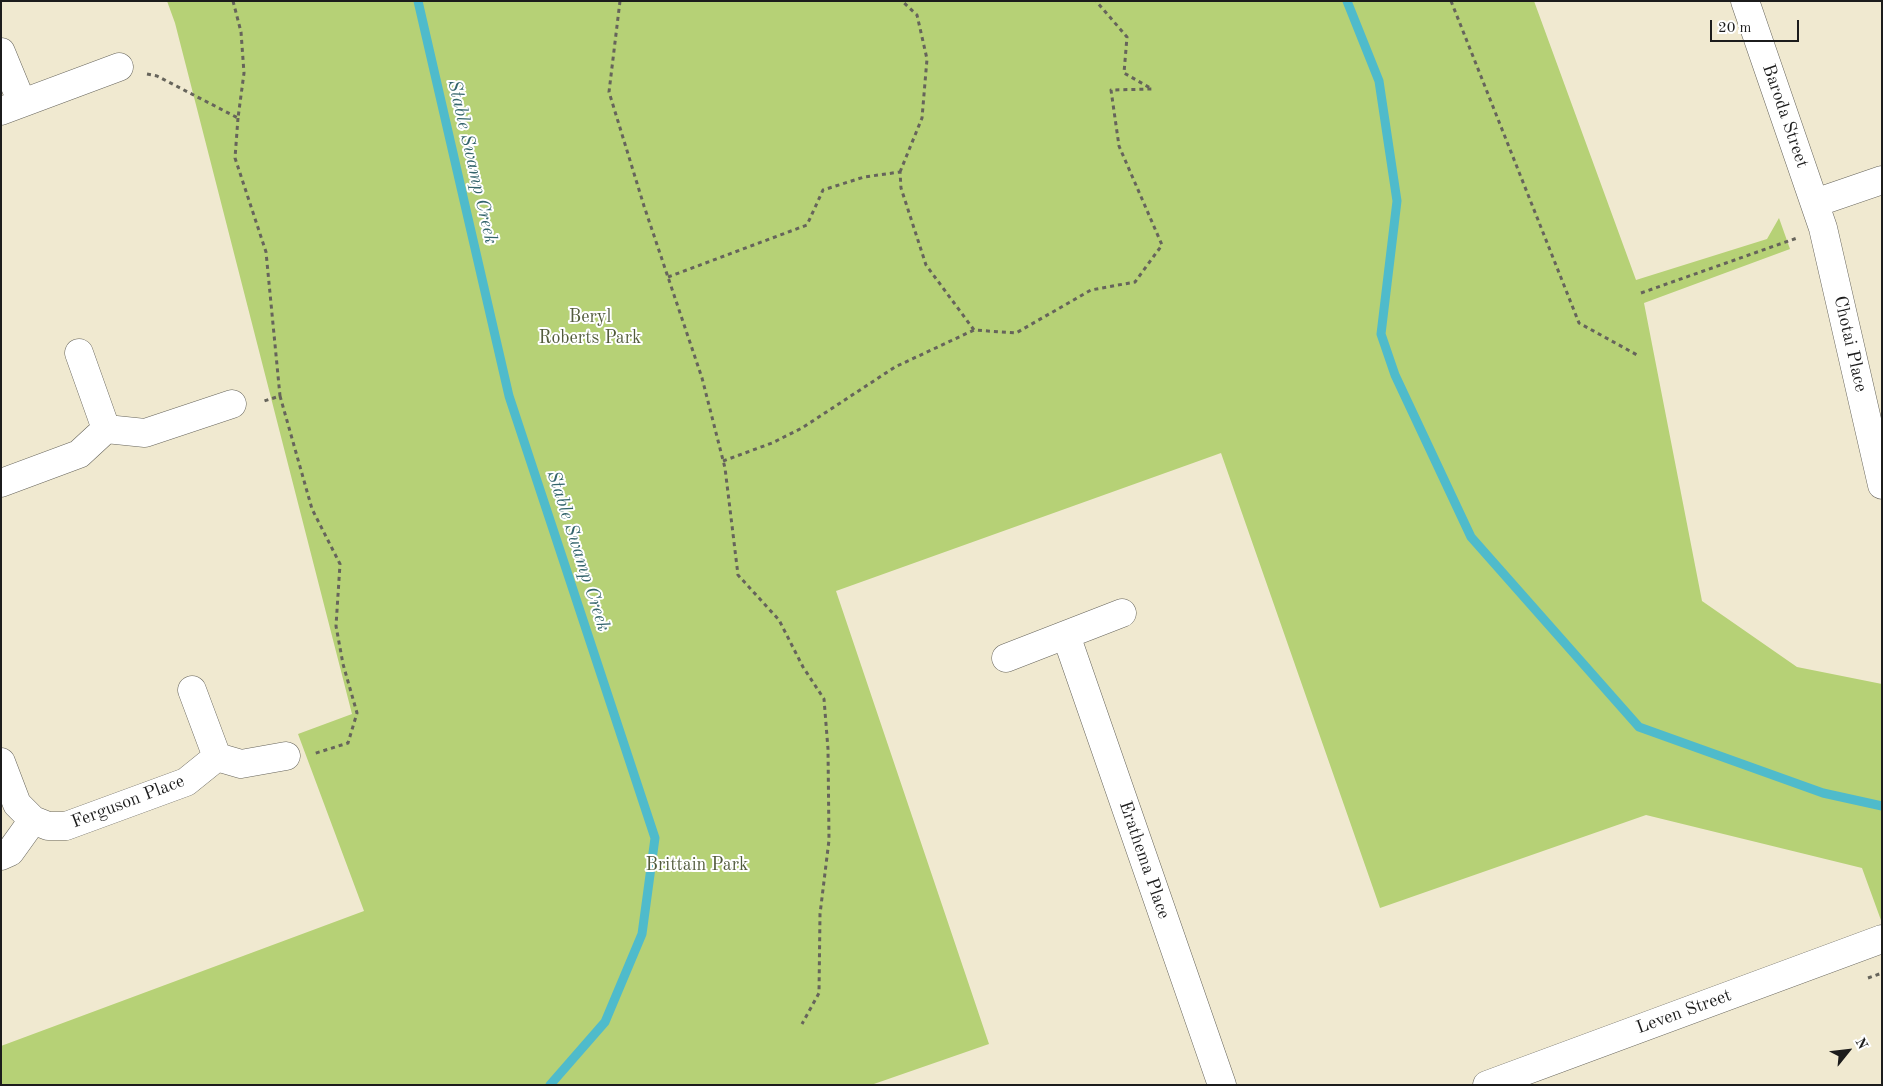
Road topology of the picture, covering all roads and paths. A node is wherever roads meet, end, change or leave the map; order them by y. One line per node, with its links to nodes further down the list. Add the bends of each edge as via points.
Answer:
1 (233, 1): 10 (path, via 241,32 244,73)
2 (620, 1): 15 (path, via 609,92)
3 (902, 1): 11 (path, via 916,15 927,59 922,118)
4 (1096, 1): 17 (path, via 1127,37 1124,73 1152,89 1110,90 1120,146 1162,245 1135,282 1091,290 1016,333)
5 (1451, 1): 19 (path, via 1579,323)
6 (1745, 1): 13 (street, Baroda Street)
7 (1, 52): 9 (street)
8 (119, 67): 9 (street); 10 (path, via 157,76)
9 (12, 108)
10 (238, 118): 20 (path, via 234,158 266,252)
11 (900, 172): 15 (path, via 864,177 823,190 807,226); 17 (path, via 901,188 926,265)
12 (1882, 180): 13 (street)
13 (1815, 203): 14 (street, Chotai Place)
14 (1823, 228): 16 (path); 25 (street, Chotai Place)
15 (668, 278): 23 (path, via 702,378)
16 (1641, 293)
17 (974, 330): 23 (path, via 895,367 802,428)
18 (78, 353): 22 (street)
19 (1639, 356)
20 (280, 396): 21 (path, via 242,408); 30 (path, via 312,509 340,564 336,626 357,713 348,743 295,760)
21 (232, 404): 22 (street, via 145,433)
22 (106, 429): 24 (street, via 79,454)
23 (723, 461): 36 (path, via 738,574 779,620 824,699 829,840 820,914 819,993)
24 (1, 483)
25 (1882, 485)
26 (1122, 613): 27 (street)
27 (1066, 635): 28 (street); 37 (street, Erathema Place)
28 (1006, 658)
29 (192, 690): 31 (street)
30 (286, 756): 31 (street, via 242,764)
31 (217, 757): 33 (street, Ferguson Place, via 186,782 66,826 48,826)
32 (1, 762): 33 (street, via 17,804)
33 (33, 820): 34 (street, via 10,852)
34 (1, 856)
35 (1882, 939): 38 (street, Leven Street)
36 (802, 1024)
37 (1222, 1085)
38 (1487, 1085)

